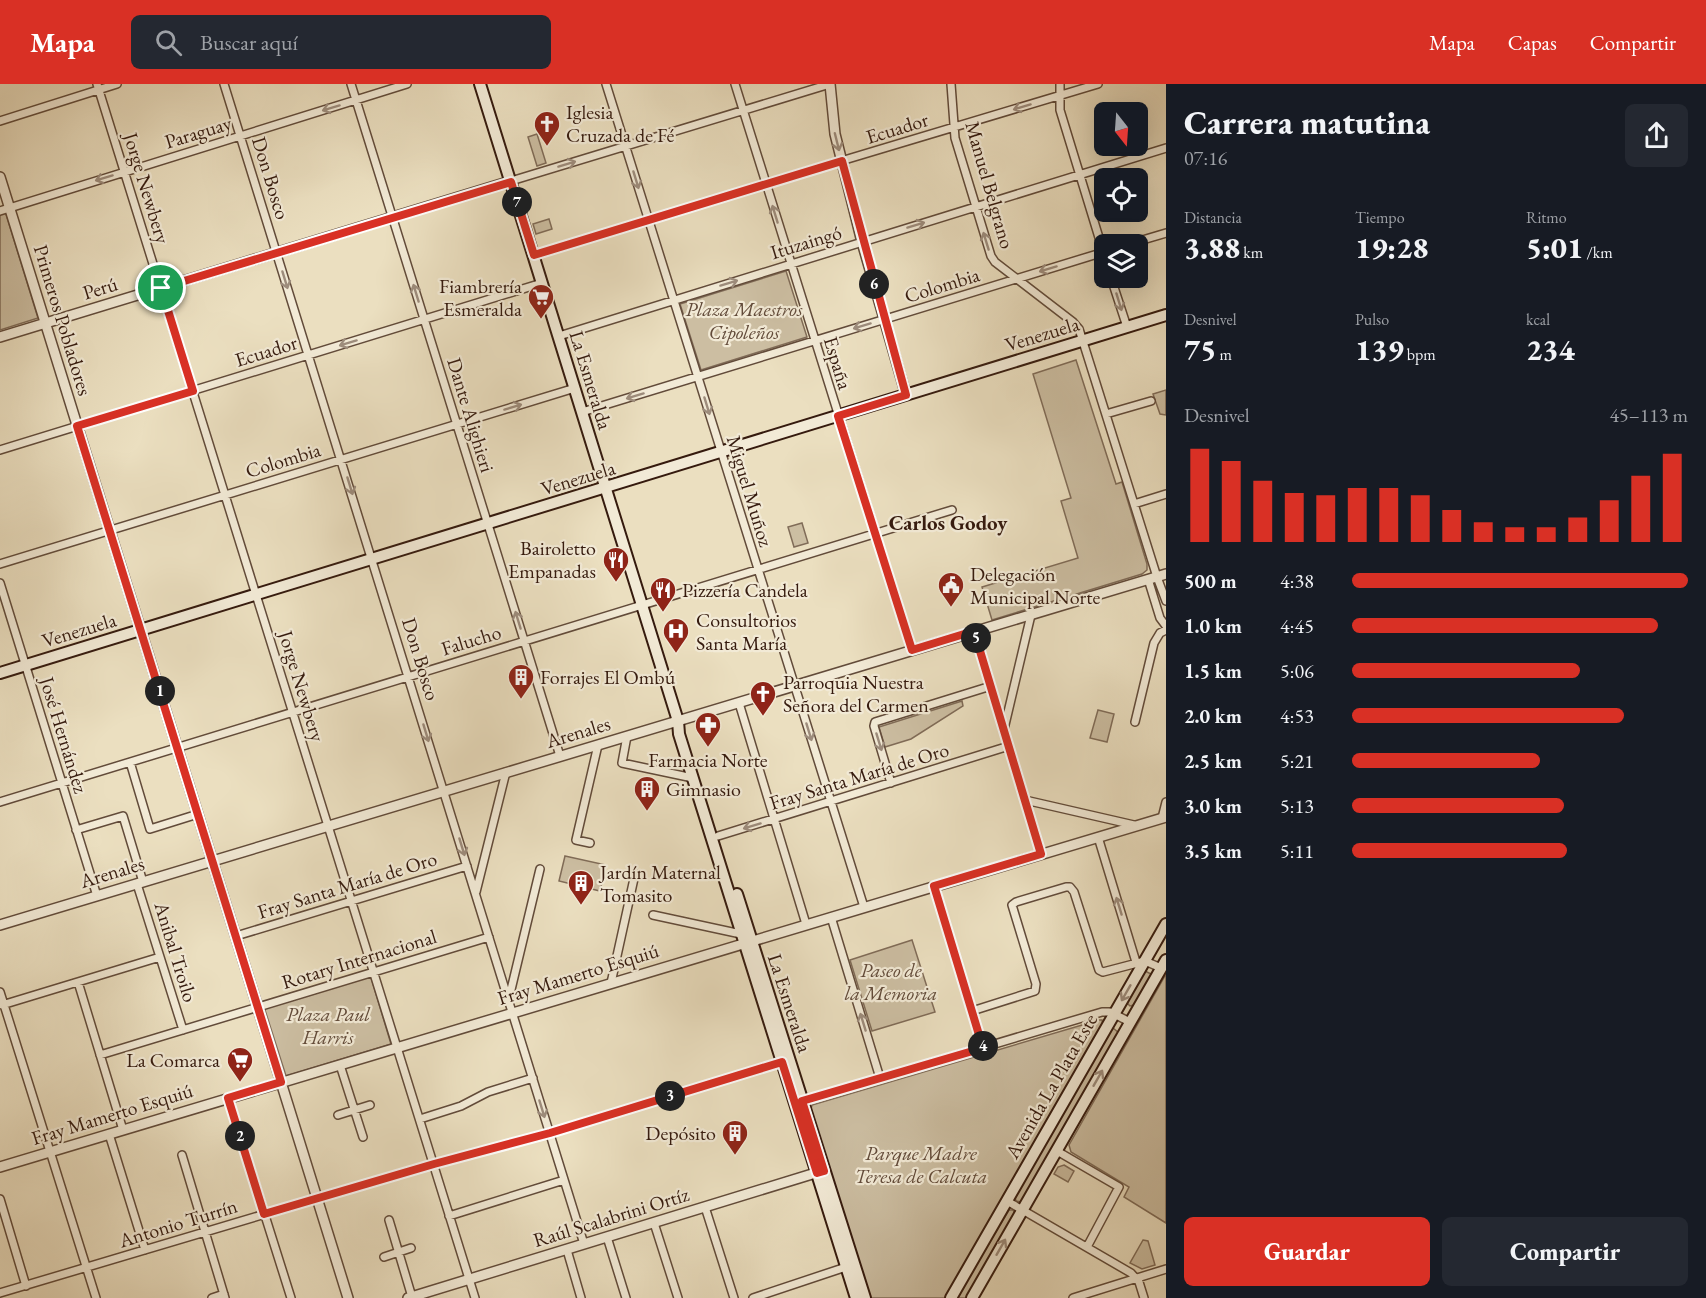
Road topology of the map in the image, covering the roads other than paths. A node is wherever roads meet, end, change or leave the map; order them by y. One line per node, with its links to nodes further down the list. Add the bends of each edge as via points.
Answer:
1 (117, 84): 12 (street)
2 (224, 84): 18 (street, Don Bosco)
3 (351, 84): 14 (street, Dante Alighieri)
4 (407, 84): 14 (street, Paraguay)
5 (480, 84): 25 (main road, La Esmeralda)
6 (606, 84): 19 (street, Miguel Muñoz)
7 (735, 84): 15 (street, España)
8 (830, 84): 15 (street, Perú); 21 (street, one-way to 21, via 833,124)
9 (951, 84): 17 (street, Manuel Belgrano)
10 (1060, 84): 13 (street)
11 (1098, 84): 13 (street, Ecuador)
12 (98, 87): 16 (street); 22 (street, Jorge Newbery)
13 (1058, 96): 17 (street, Ecuador, one-way to 17); 23 (street)
14 (356, 100): 18 (street, Paraguay, one-way to 18); 29 (street, Dante Alighieri)
15 (743, 111): 19 (street, Perú); 26 (street, España)
16 (0, 121)
17 (953, 128): 21 (street, Ecuador); 27 (street, Manuel Belgrano)
18 (240, 136): 22 (street, Paraguay); 35 (street, Don Bosco)
19 (626, 147): 25 (street, Perú, one-way to 19); 30 (street, Miguel Muñoz, one-way to 30)
20 (1166, 148): 23 (street, Ituzaingó)
21 (842, 161): 26 (street, Ecuador); 34 (street)
22 (125, 172): 28 (street, Paraguay, one-way to 28); 41 (street, Jorge Newbery)
23 (1080, 175): 27 (street, Ituzaingó); 32 (street)
24 (0, 177): 28 (street, Primeros Pobladores)
25 (511, 182): 29 (street, Perú); 36 (main road, La Esmeralda)
26 (766, 184): 30 (street, Ecuador); 38 (street, España, one-way to 26)
27 (976, 207): 34 (street, Ituzaingó, one-way to 27); 39 (street, Manuel Belgrano, one-way to 27, via 992,258)
28 (5, 210): 47 (street, Primeros Pobladores)
29 (393, 218): 35 (street, Perú); 46 (street, Dante Alighieri, one-way to 29)
30 (648, 220): 36 (street, Ecuador); 43 (street, Miguel Muñoz)
31 (1166, 233): 33 (street)
32 (1098, 234)
33 (1148, 238)
34 (862, 242): 38 (street, Ituzaingó); 45 (street)
35 (277, 253): 41 (street, Perú); 53 (street, Don Bosco, one-way to 53)
36 (534, 255): 40 (main road, La Esmeralda)
37 (1094, 256): 39 (street, Colombia, one-way to 39)
38 (790, 264): 43 (street, Ituzaingó, one-way to 38); 52 (street, España)
39 (1017, 279): 45 (street, Colombia); 51 (street, Manuel Belgrano, via 1076,324)
40 (542, 283): 46 (street, Ecuador); 49 (main road, La Esmeralda)
41 (161, 288): 47 (street, Perú); 56 (street, Jorge Newbery)
42 (1115, 288): 48 (street, one-way to 48)
43 (674, 300): 49 (street, Ituzaingó); 54 (street, Miguel Muñoz)
44 (1166, 315): 48 (main road, Venezuela)
45 (884, 319): 52 (street, Colombia, one-way to 52); 57 (street)
46 (424, 320): 53 (street, Ecuador, one-way to 53); 62 (street, Dante Alighieri)
47 (45, 324): 50 (street, Perú); 63 (street, Primeros Pobladores)
48 (1127, 327): 51 (main road, Venezuela)
49 (559, 336): 55 (main road, La Esmeralda)
50 (0, 337)
51 (1083, 340): 57 (main road, Venezuela); 60 (street, Manuel Belgrano)
52 (814, 341): 54 (street, Colombia); 61 (street, España)
53 (309, 355): 56 (street, Ecuador); 66 (street, Don Bosco)
54 (698, 377): 59 (street, Colombia, one-way to 59); 65 (street, Miguel Muñoz, one-way to 65)
55 (575, 388): 59 (main road, La Esmeralda); 62 (street, Colombia, one-way to 55)
56 (193, 391): 63 (street, Ecuador); 69 (street, Jorge Newbery)
57 (906, 395): 61 (main road, Venezuela)
58 (1151, 401): 60 (street)
59 (582, 412): 67 (main road, La Esmeralda)
60 (1106, 414): 70 (street, Manuel Belgrano)
61 (838, 416): 65 (main road, Venezuela); 74 (street, España)
62 (457, 424): 66 (street, Colombia); 72 (street, Dante Alighieri)
63 (77, 426): 64 (street, Ecuador); 73 (street, Primeros Pobladores)
64 (0, 450)
65 (721, 452): 67 (main road, Venezuela); 77 (street, Miguel Muñoz)
66 (341, 460): 69 (street, Colombia); 75 (street, Don Bosco, one-way to 75)
67 (606, 488): 72 (main road, Venezuela); 82 (main road, La Esmeralda)
68 (1166, 494): 70 (street)
69 (225, 495): 73 (street, Colombia); 80 (street, Jorge Newbery)
70 (1134, 504): 78 (street, Manuel Belgrano)
71 (952, 510): 74 (street, Falucho)
72 (488, 524): 75 (main road, Venezuela); 87 (street, Dante Alighieri, one-way to 72)
73 (110, 530): 76 (street, Colombia); 85 (street, Primeros Pobladores)
74 (875, 534): 77 (street, Falucho); 88 (street, España)
75 (372, 560): 80 (main road, Venezuela); 91 (street, Don Bosco)
76 (0, 564)
77 (758, 569): 82 (street, Falucho); 92 (street, Miguel Muñoz)
78 (1157, 577): 81 (street, Manuel Belgrano); 83 (street, Arenales); 84 (street, Manuel Belgrano, via 1160,618)
79 (0, 583): 89 (street, José Hernández)
80 (256, 595): 85 (main road, Venezuela); 95 (street, Jorge Newbery)
81 (1166, 601)
82 (642, 605): 87 (street, Falucho); 96 (main road, La Esmeralda)
83 (1031, 615): 86 (street, Arenales); 98 (street)
84 (1166, 628): 97 (street, via 1154,643)
85 (141, 630): 89 (main road, Venezuela); 102 (street, Primeros Pobladores)
86 (974, 631): 88 (street, Arenales); 93 (street)
87 (524, 641): 91 (street, Falucho); 103 (street, Dante Alighieri)
88 (912, 650): 92 (street, Arenales)
89 (25, 665): 90 (main road, Venezuela); 107 (street, José Hernández)
90 (0, 673)
91 (409, 676): 95 (street, Falucho); 109 (street, Don Bosco, one-way to 109)
92 (794, 686): 94 (street, Arenales); 112 (street, Miguel Muñoz, one-way to 112)
93 (991, 686): 98 (street); 108 (street, one-way to 108, via 875,722)
94 (739, 702): 96 (street, Arenales); 116 (street)
95 (293, 712): 102 (street, Falucho); 117 (street, Jorge Newbery)
96 (678, 721): 99 (street, Arenales); 106 (main road, La Esmeralda); 120 (main road, La Esmeralda)
97 (1135, 722)
98 (1004, 730): 101 (street)
99 (627, 736): 100 (street, Arenales); 106 (street, via 622,763)
100 (598, 745): 103 (street, Arenales); 122 (street, via 576,840)
101 (1009, 746): 108 (street, Fray Santa María de Oro); 110 (street)
102 (177, 747): 104 (street, Falucho); 114 (street, Primeros Pobladores)
103 (560, 756): 105 (street, Arenales)
104 (130, 762): 107 (street, Falucho); 114 (street, via 150,829)
105 (506, 772): 109 (street, Arenales); 130 (street)
106 (693, 778): 141 (main road, La Esmeralda)
107 (62, 783): 111 (street, Falucho); 119 (street, José Hernández)
108 (891, 783): 112 (street, Fray Santa María de Oro)
109 (444, 791): 117 (street, Arenales); 125 (street, Don Bosco, one-way to 125)
110 (1025, 800): 118 (street); 123 (street)
111 (0, 802)
112 (831, 802): 116 (street, Fray Santa María de Oro); 133 (street, Miguel Muñoz)
113 (1166, 802): 115 (street)
114 (198, 814): 124 (street, Primeros Pobladores)
115 (1164, 818): 118 (street, Fray Mamerto Esquiú)
116 (774, 819): 120 (street, Fray Santa María de Oro, one-way to 120); 136 (street)
117 (328, 826): 124 (street, Arenales); 132 (street, Jorge Newbery)
118 (1136, 826): 121 (street, Fray Mamerto Esquiú)
119 (76, 830): 128 (street, Anibal Troilo, via 123,816); 131 (street, José Hernández)
120 (718, 836): 141 (main road, La Esmeralda)
121 (1098, 837): 123 (street, Fray Mamerto Esquiú); 143 (street, one-way to 121)
122 (590, 843)
123 (1041, 854): 129 (street, Fray Mamerto Esquiú)
124 (212, 861): 128 (street, Arenales); 139 (street, Primeros Pobladores)
125 (467, 866): 130 (street, Don Bosco); 132 (street, Fray Santa María de Oro)
126 (540, 869): 149 (street)
127 (635, 874): 147 (street)
128 (140, 883): 131 (street, Arenales); 142 (street, Anibal Troilo)
129 (934, 886): 133 (street, Fray Mamerto Esquiú); 152 (street)
130 (476, 893): 140 (street, Don Bosco)
131 (97, 896): 138 (street, Arenales)
132 (352, 901): 139 (street, Fray Santa María de Oro); 145 (street, Jorge Newbery)
133 (864, 907): 135 (street, Fray Mamerto Esquiú)
134 (653, 915): 141 (street)
135 (831, 917): 136 (street, Fray Mamerto Esquiú); 163 (street, one-way to 135)
136 (806, 924): 141 (street, Fray Mamerto Esquiú)
137 (1166, 924): 143 (main road, Avenida La Plata Este)
138 (0, 925)
139 (236, 936): 151 (street, Primeros Pobladores)
140 (489, 937): 145 (street, Rotary Internacional); 149 (street, Don Bosco)
141 (746, 939): 147 (street, Fray Mamerto Esquiú); 160 (main road, La Esmeralda)
142 (160, 957): 146 (street); 156 (street, Anibal Troilo)
143 (1141, 961): 144 (street); 152 (street, via 1099,970 1074,892 1066,887 1016,902 1012,909 1035,991); 154 (main road, Avenida La Plata Este, one-way to 154)
144 (1163, 964): 155 (main road, Avenida La Plata Este)
145 (374, 972): 151 (street, Rotary Internacional); 157 (street, Jorge Newbery)
146 (78, 982): 150 (street); 159 (street)
147 (611, 983): 153 (street, Fray Mamerto Esquiú)
148 (0, 992): 150 (street)
149 (509, 1000): 153 (street, Don Bosco)
150 (2, 1005): 176 (street)
151 (258, 1007): 156 (street, Rotary Internacional); 164 (street, Primeros Pobladores)
152 (972, 1011): 158 (street)
153 (512, 1013): 157 (street, Fray Mamerto Esquiú); 162 (street, Don Bosco)
154 (1114, 1014): 155 (street); 158 (street, via 1102,1012); 184 (main road, Avenida La Plata Este)
155 (1130, 1022): 175 (main road, Avenida La Plata Este, one-way to 155)
156 (183, 1030): 159 (street, Rotary Internacional)
157 (398, 1047): 161 (street, Fray Mamerto Esquiú); 170 (street, Jorge Newbery)
158 (983, 1048): 163 (street)
159 (100, 1055): 171 (street)
160 (785, 1061): 166 (main road, La Esmeralda); 172 (street)
161 (340, 1065): 164 (street, Fray Mamerto Esquiú); 168 (street)
162 (533, 1078): 170 (street); 172 (street, Don Bosco, one-way to 172)
163 (880, 1078): 166 (street)
164 (281, 1082): 165 (street, Fray Mamerto Esquiú); 182 (street, Primeros Pobladores)
165 (228, 1098): 171 (street, Fray Mamerto Esquiú); 187 (street)
166 (799, 1102): 180 (main road, La Esmeralda)
167 (370, 1105): 168 (street)
168 (354, 1110): 169 (street); 174 (street)
169 (338, 1114)
170 (420, 1119): 178 (street, Jorge Newbery)
171 (123, 1130): 173 (street, Fray Mamerto Esquiú)
172 (550, 1133): 178 (street, Antonio Turrín); 181 (street, Don Bosco)
173 (109, 1134): 176 (street, Fray Mamerto Esquiú); 196 (street)
174 (363, 1137)
175 (1057, 1151): 186 (main road, Avenida La Plata Este); 194 (street, via 1119,1187)
176 (50, 1152): 179 (street, Fray Mamerto Esquiú); 200 (street)
177 (182, 1155): 191 (street)
178 (434, 1164): 182 (street, Antonio Turrín); 188 (street, Jorge Newbery)
179 (0, 1167)
180 (820, 1172): 185 (street, Raúl Scalabrini Ortíz); 201 (main road, La Esmeralda); 220 (main road, La Esmeralda)
181 (564, 1180): 188 (street); 193 (street, Don Bosco)
182 (317, 1198): 187 (street, Antonio Turrín); 212 (street, Primeros Pobladores)
183 (0, 1199): 205 (street)
184 (1007, 1201): 186 (street); 221 (main road, Avenida La Plata Este)
185 (705, 1207): 190 (street, Raúl Scalabrini Ortíz); 217 (street)
186 (1023, 1210): 194 (street); 222 (main road, Avenida La Plata Este, one-way to 186)
187 (264, 1214): 191 (street, Antonio Turrín); 211 (street)
188 (449, 1216): 204 (street, Jorge Newbery)
189 (389, 1220): 198 (street)
190 (654, 1223): 192 (street, Raúl Scalabrini Ortíz); 216 (street)
191 (205, 1232): 196 (street, Antonio Turrín); 207 (street)
192 (607, 1237): 193 (street, Raúl Scalabrini Ortíz); 215 (street)
193 (584, 1244): 197 (street, Raúl Scalabrini Ortíz)
194 (1087, 1247): 203 (street)
195 (411, 1248): 198 (street)
196 (145, 1250): 200 (street, Antonio Turrín)
197 (567, 1250): 204 (street, Raúl Scalabrini Ortíz); 214 (street)
198 (399, 1252): 199 (street); 208 (street)
199 (384, 1257)
200 (86, 1268): 205 (street, Antonio Turrín); 209 (street)
201 (846, 1268): 218 (street); 219 (main road, La Esmeralda)
202 (1166, 1269): 203 (street)
203 (1137, 1278): 223 (street); 224 (street)
204 (469, 1279): 208 (street, Raúl Scalabrini Ortíz); 213 (street, Jorge Newbery)
205 (26, 1286): 206 (street, Antonio Turrín)
206 (0, 1293)
207 (225, 1296): 210 (street)
208 (410, 1297)
209 (96, 1298)
210 (212, 1298)
211 (291, 1298)
212 (348, 1298)
213 (475, 1298)
214 (581, 1298)
215 (626, 1298)
216 (678, 1298)
217 (734, 1298)
218 (753, 1298)
219 (856, 1298)
220 (865, 1298)
221 (951, 1298)
222 (972, 1298)
223 (1073, 1298)
224 (1144, 1298)

